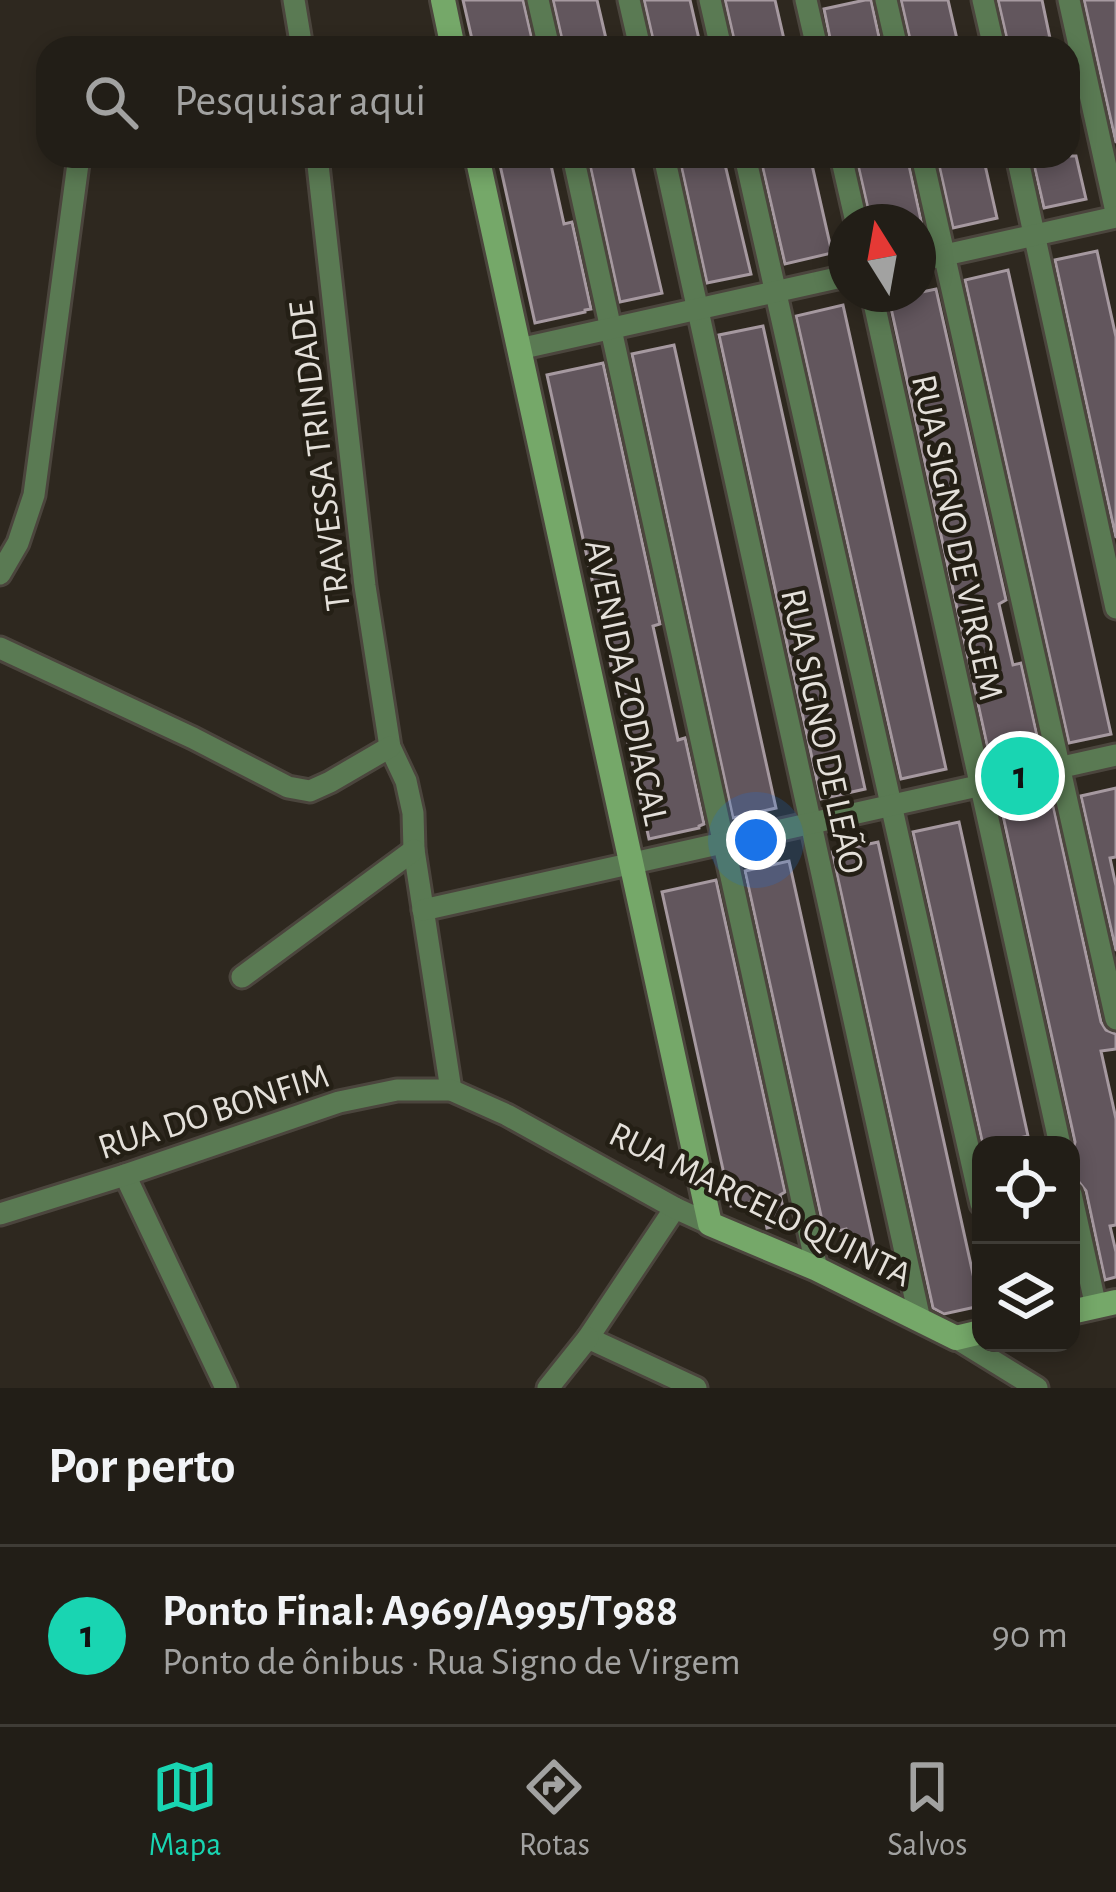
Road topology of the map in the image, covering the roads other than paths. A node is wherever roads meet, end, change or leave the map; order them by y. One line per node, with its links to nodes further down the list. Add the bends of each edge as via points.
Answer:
1 (294, 0): 10 (street)
2 (443, 0): 11 (street)
3 (538, 0): 12 (street)
4 (629, 0): 13 (street)
5 (710, 0): 14 (street)
6 (806, 0): 15 (street)
7 (886, 0): 16 (street)
8 (983, 0): 17 (street)
9 (1069, 0): 18 (street)
10 (300, 36)
11 (450, 36)
12 (546, 36)
13 (637, 36)
14 (718, 36)
15 (814, 36)
16 (894, 36)
17 (991, 36)
18 (1077, 36)
19 (1080, 50): 30 (street)
20 (77, 168): 40 (street, via 34,495)
21 (317, 168): 43 (street, TRAVESSA TRINDADE)
22 (480, 168): 39 (street, AVENIDA ZODIACAL)
23 (576, 168): 38 (street)
24 (667, 168): 36 (street, RUA SIGNO DE LEÃO)
25 (749, 168): 35 (street)
26 (844, 168): 29 (street)
27 (925, 168): 32 (street)
28 (1020, 168): 31 (street)
29 (852, 204)
30 (1116, 214): 31 (street)
31 (1035, 235): 32 (street); 41 (street)
32 (944, 255): 33 (street); 45 (street)
33 (936, 257)
34 (828, 280): 35 (street)
35 (776, 292): 36 (street); 47 (street)
36 (697, 310): 38 (street); 48 (street, RUA SIGNO DE LEÃO)
37 (876, 312): 46 (street, RUA SIGNO DE VIRGEM)
38 (610, 329): 39 (street); 49 (street)
39 (518, 349): 51 (street, AVENIDA ZODIACAL)
40 (0, 574)
41 (1116, 608)
42 (0, 648): 43 (street, via 288,787 310,790)
43 (390, 747): 50 (street, TRAVESSA TRINDADE, via 406,781)
44 (1116, 755): 45 (street)
45 (1059, 768): 46 (street); 54 (street)
46 (980, 785): 47 (street); 56 (street, RUA SIGNO DE VIRGEM)
47 (891, 805): 48 (street); 57 (street)
48 (811, 824): 49 (street); 65 (street, RUA SIGNO DE LEÃO)
49 (724, 843): 51 (street); 63 (street)
50 (414, 850): 52 (street, TRAVESSA TRINDADE); 53 (street)
51 (631, 863): 52 (street); 61 (street, AVENIDA ZODIACAL)
52 (423, 910): 55 (street, TRAVESSA TRINDADE)
53 (242, 977)
54 (1116, 1019)
55 (451, 1090): 58 (street, RUA DO BONFIM, via 339,1102); 59 (street, RUA MARCELO QUINTA)
56 (1058, 1136)
57 (972, 1164)
58 (125, 1175): 60 (street, RUA DO BONFIM); 68 (street)
59 (675, 1208): 61 (street, RUA MARCELO QUINTA); 67 (street)
60 (0, 1214)
61 (710, 1224): 63 (street, RUA MARCELO QUINTA)
62 (1080, 1238): 64 (street)
63 (817, 1269): 65 (street, RUA MARCELO QUINTA)
64 (1094, 1307)
65 (920, 1320): 66 (street, RUA MARCELO QUINTA)
66 (968, 1335): 71 (street, RUA MARCELO QUINTA)
67 (587, 1338): 69 (street); 70 (street)
68 (226, 1388)
69 (548, 1388)
70 (696, 1388)
71 (1037, 1388)

